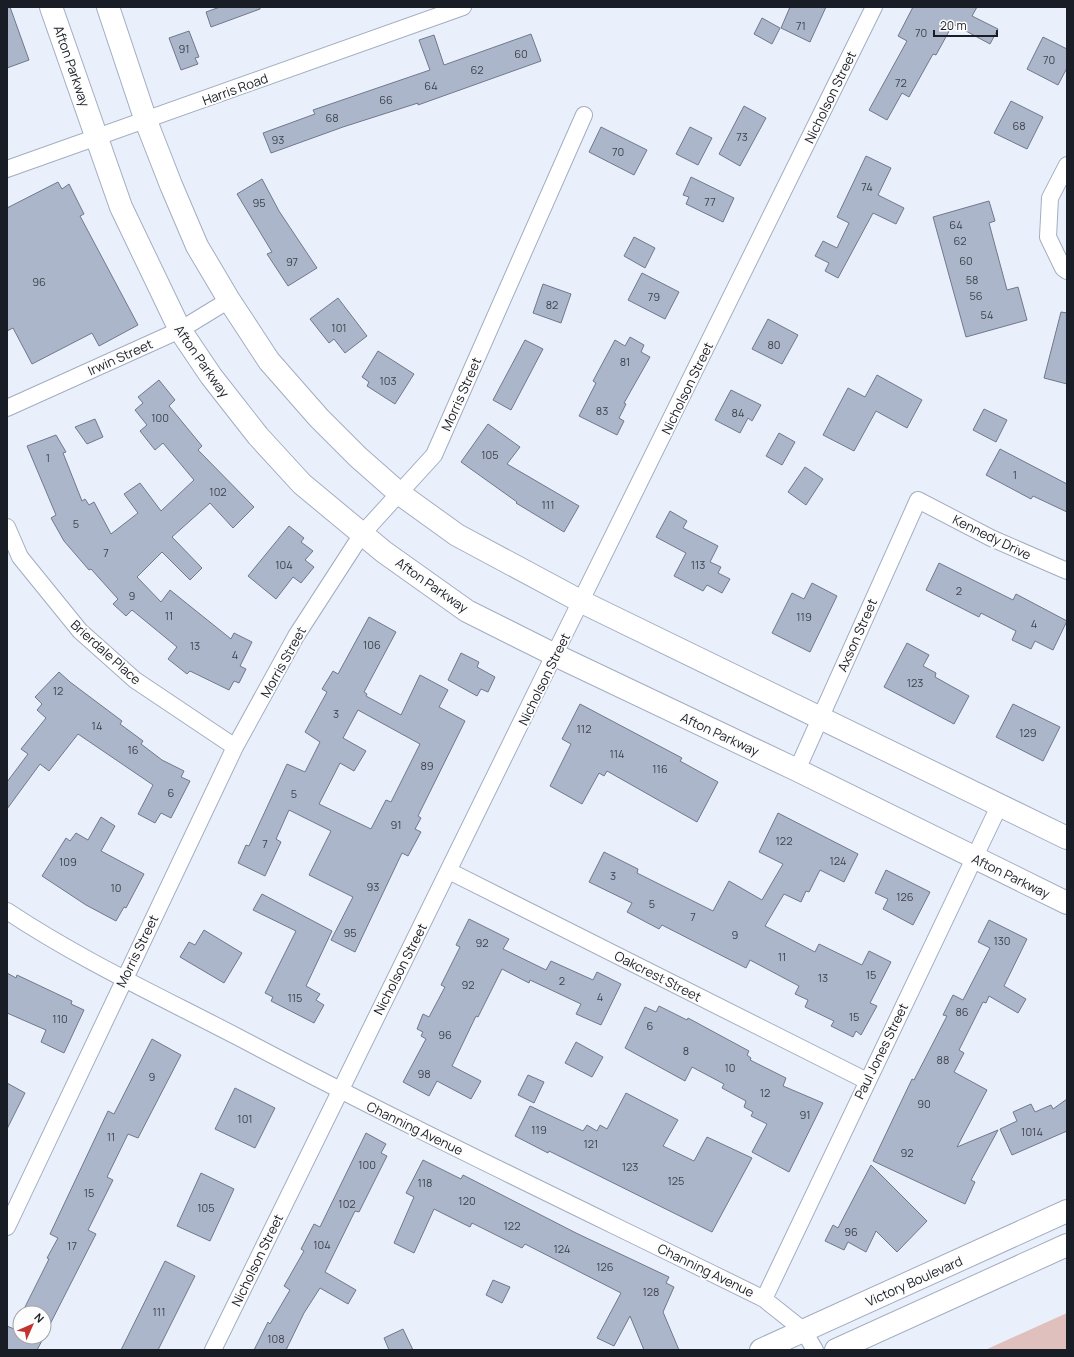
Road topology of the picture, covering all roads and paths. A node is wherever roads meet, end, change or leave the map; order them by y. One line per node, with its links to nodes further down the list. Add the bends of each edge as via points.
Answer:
1 (52, 7): 7 (street, Afton Parkway)
2 (108, 7): 6 (street)
3 (463, 7): 6 (street, Harris Road)
4 (874, 7): 19 (street, Nicholson Street)
5 (584, 115): 14 (street, Morris Street, via 434,455)
6 (146, 121): 7 (street, Harris Road); 11 (street, via 197,246)
7 (96, 138): 9 (street, Harris Road); 12 (street, Afton Parkway, via 121,207)
8 (1067, 165): 10 (street, via 1050,198 1048,237 1063,268)
9 (7, 169)
10 (1067, 271)
11 (229, 300): 12 (street, Irwin Street); 14 (street, via 269,361 319,418)
12 (180, 330): 13 (street, Irwin Street); 17 (street, Afton Parkway, via 210,376 258,436 302,484)
13 (7, 408)
14 (400, 494): 17 (street, Morris Street); 19 (street, via 457,534)
15 (918, 500): 18 (street, Kennedy Drive, via 991,538); 21 (street, Axson Street)
16 (7, 527): 22 (street, Brierdale Place, via 20,557 80,631 135,680)
17 (362, 534): 20 (street, Afton Parkway, via 467,610); 22 (street, Morris Street, via 296,636)
18 (1067, 571)
19 (582, 602): 20 (street, Nicholson Street); 21 (street)
20 (555, 655): 23 (street, Afton Parkway); 27 (street, Nicholson Street)
21 (820, 717): 23 (street, Axson Street); 24 (street)
22 (236, 747): 30 (street, Morris Street)
23 (796, 770): 26 (street, Afton Parkway)
24 (1000, 804): 25 (street); 26 (street, Paul Jones Street)
25 (1067, 838)
26 (974, 858): 28 (street, Afton Parkway); 31 (street, Paul Jones Street)
27 (449, 872): 31 (street, Oakcrest Street); 32 (street, Nicholson Street)
28 (1067, 903)
29 (7, 911): 30 (street, Channing Avenue, via 35,930)
30 (124, 978): 32 (street, Channing Avenue); 33 (street, Morris Street)
31 (867, 1080): 37 (street, Paul Jones Street)
32 (339, 1091): 37 (street, Channing Avenue); 39 (street, Nicholson Street)
33 (13, 1197): 35 (street, Morris Street)
34 (1067, 1211): 38 (street, Victory Boulevard)
35 (7, 1227)
36 (1067, 1245): 42 (street)
37 (764, 1299): 38 (street, Channing Avenue)
38 (803, 1330): 40 (street, Victory Boulevard); 41 (street, Channing Avenue)
39 (213, 1350)
40 (761, 1350)
41 (815, 1350)
42 (836, 1350)

